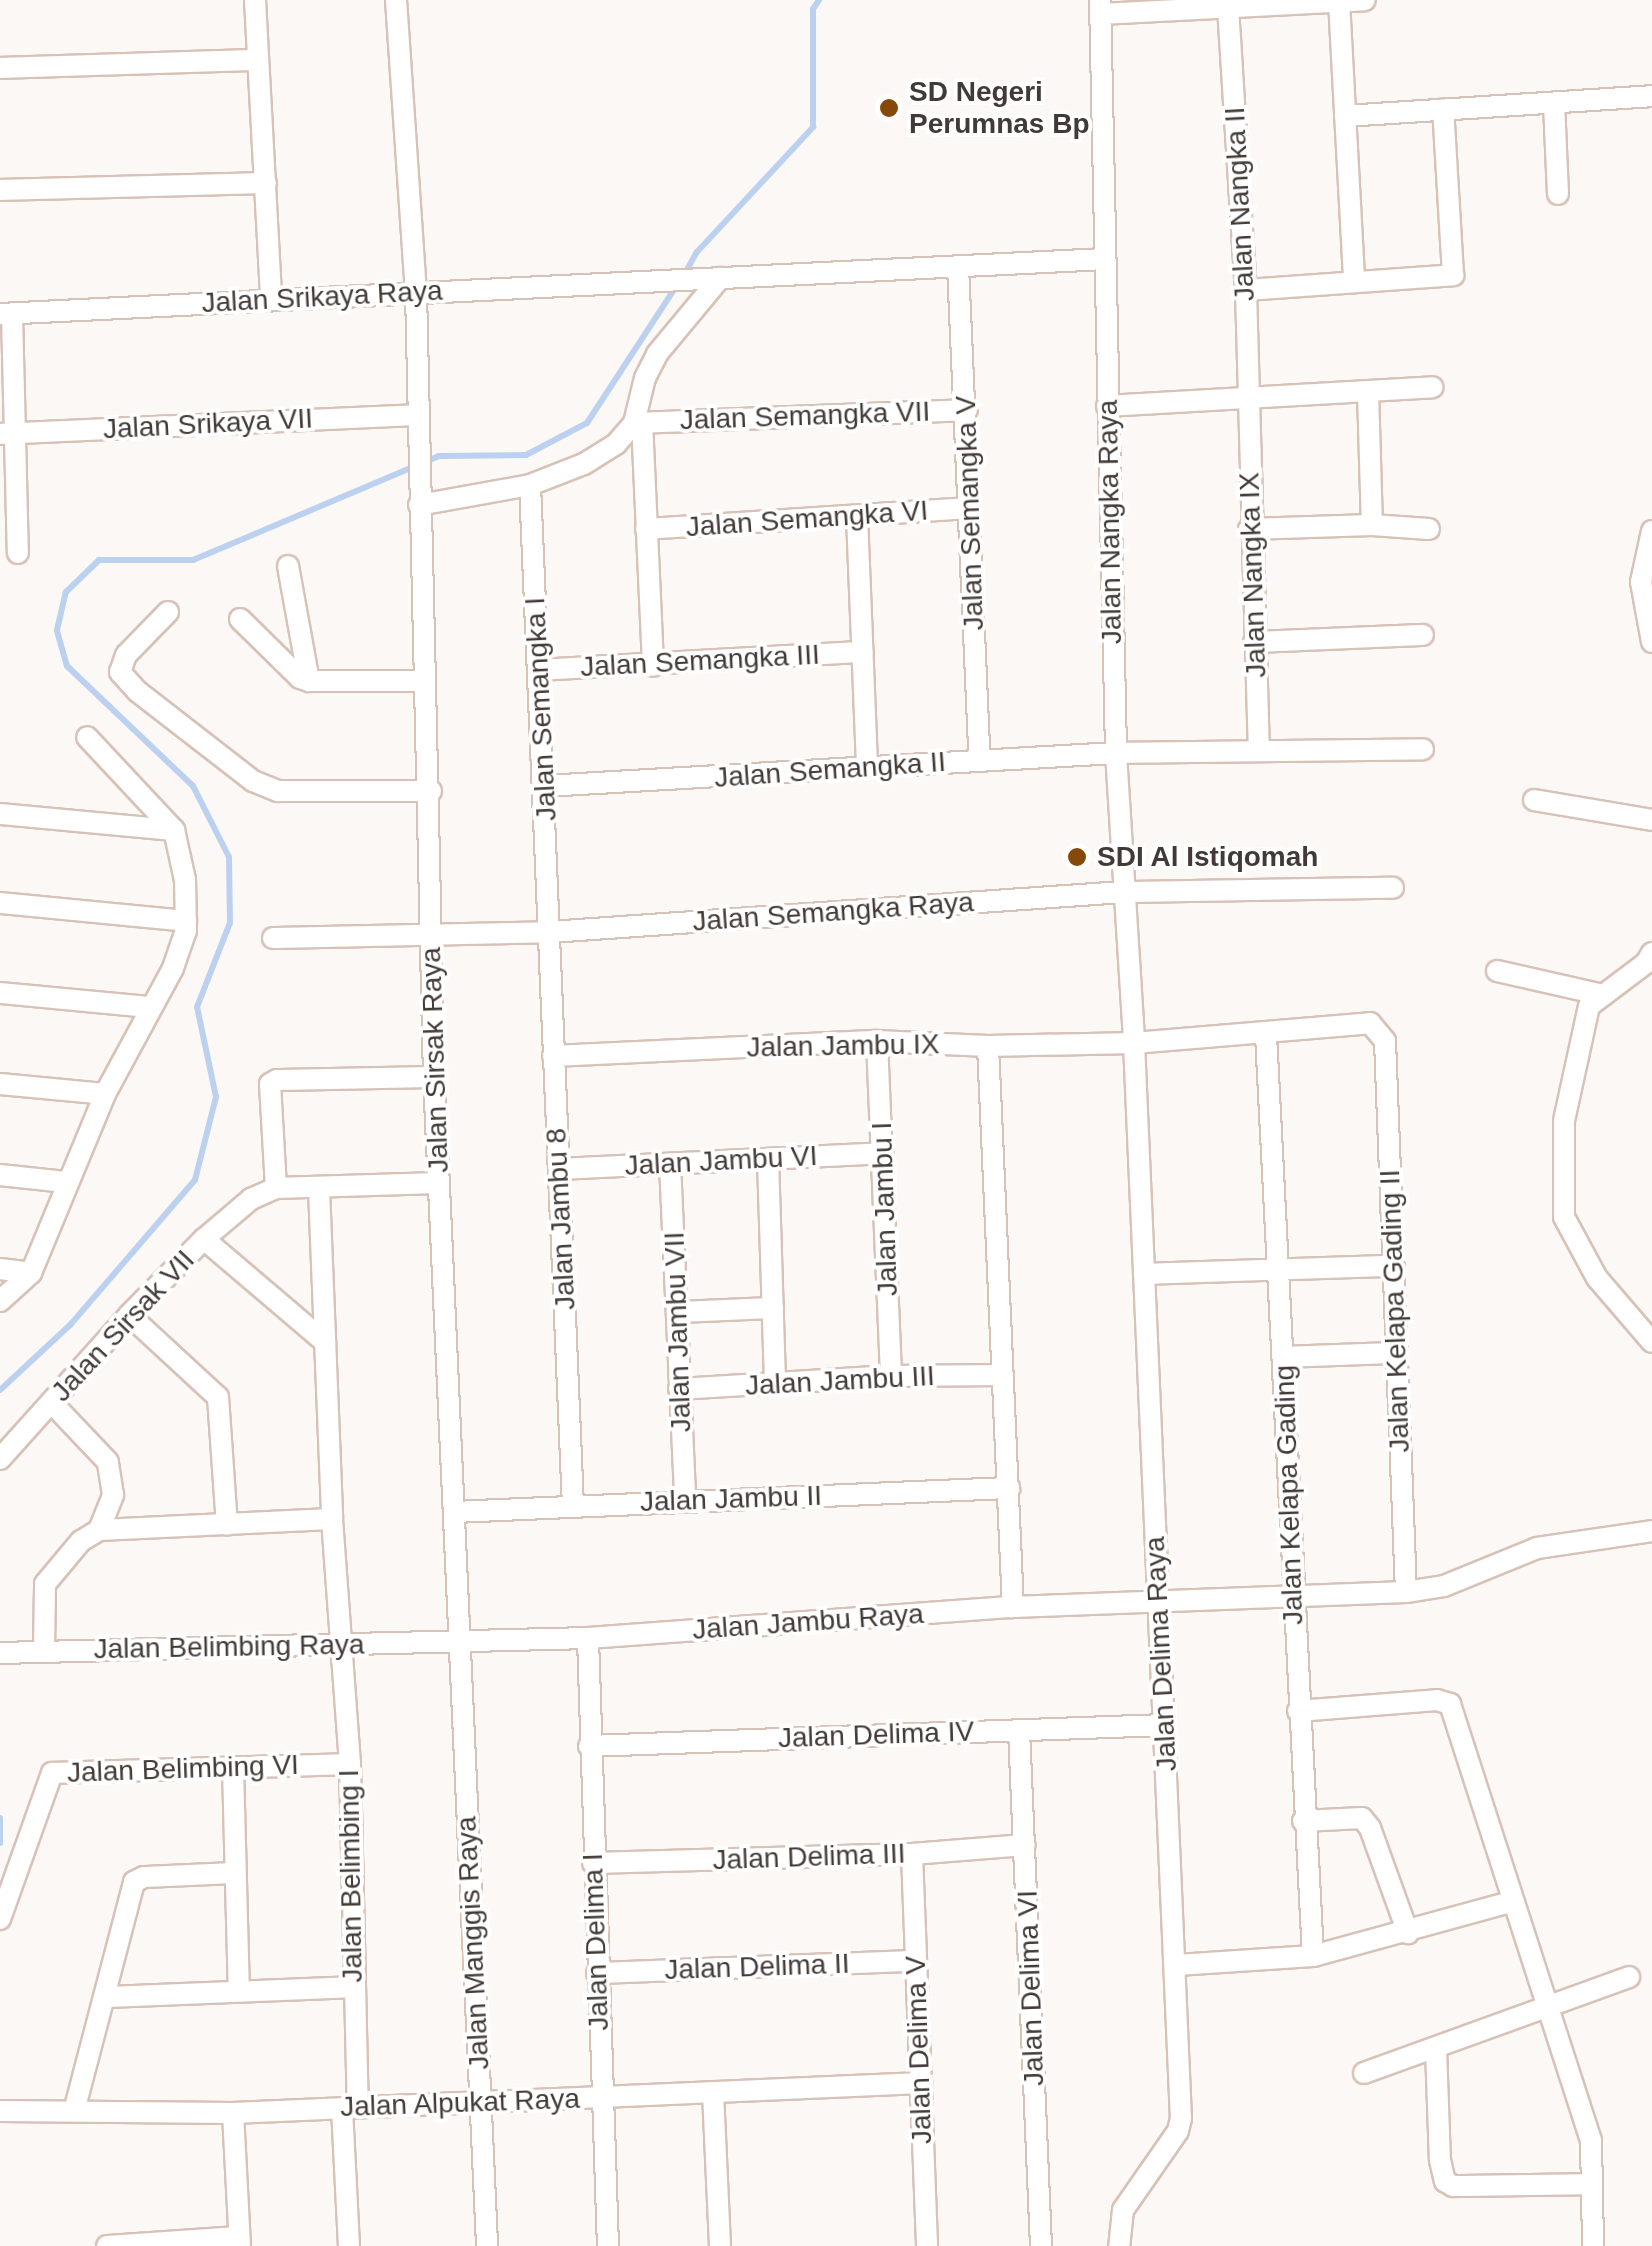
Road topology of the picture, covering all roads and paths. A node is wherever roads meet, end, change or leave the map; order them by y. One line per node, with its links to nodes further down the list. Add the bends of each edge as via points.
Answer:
1 (255, 0): 7 (street)
2 (396, 0): 21 (street, Jalan Sirsak Raya)
3 (1365, 0): 4 (street)
4 (1338, 2): 6 (street); 12 (street)
5 (1101, 7): 6 (street); 16 (street, Jalan Nangka Raya)
6 (1228, 7): 20 (street, Jalan Nangka II)
7 (258, 60): 8 (street); 13 (street)
8 (0, 68)
9 (1652, 96): 10 (street)
10 (1554, 103): 11 (street); 15 (street)
11 (1443, 108): 12 (street); 19 (street, via 1456,270 1448,278)
12 (1345, 116): 19 (street)
13 (266, 183): 14 (street); 22 (street)
14 (0, 190)
15 (1558, 194)
16 (1104, 259): 17 (street); 27 (street, Jalan Nangka Raya)
17 (958, 266): 18 (street); 28 (street, Jalan Semangka V)
18 (712, 280): 21 (street, Jalan Srikaya Raya); 29 (street, via 657,354 645,378)
19 (1354, 282): 20 (street)
20 (1246, 290): 26 (street, Jalan Nangka II)
21 (416, 291): 22 (street, Jalan Srikaya Raya); 30 (street, Jalan Sirsak Raya)
22 (271, 300): 23 (street, Jalan Srikaya Raya)
23 (6, 314): 31 (street)
24 (1432, 387): 25 (street)
25 (1368, 392): 26 (street); 36 (street)
26 (1249, 400): 27 (street); 38 (street, Jalan Nangka IX)
27 (1107, 406): 56 (street, Jalan Nangka Raya)
28 (967, 410): 29 (street, Jalan Semangka VII); 34 (street, Jalan Semangka V)
29 (638, 422): 32 (street, via 601,455); 37 (street)
30 (417, 423): 31 (street, Jalan Srikaya VII); 33 (street, Jalan Sirsak Raya)
31 (6, 434): 41 (street)
32 (530, 485): 33 (street); 50 (street, Jalan Semangka I)
33 (418, 506): 52 (street, Jalan Sirsak Raya)
34 (968, 508): 35 (street, Jalan Semangka VI); 57 (street, Jalan Semangka V)
35 (857, 516): 37 (street, Jalan Semangka VI); 48 (street)
36 (1372, 525): 38 (street); 39 (street)
37 (646, 529): 49 (street)
38 (1249, 530): 46 (street, Jalan Nangka IX)
39 (1429, 530)
40 (1652, 531): 47 (street, via 1641,582)
41 (18, 553)
42 (288, 566): 51 (street)
43 (168, 612): 60 (street, via 126,655 120,672 253,781 278,792)
44 (240, 620): 51 (street)
45 (1423, 635): 46 (street)
46 (1254, 642): 54 (street, Jalan Nangka IX)
47 (1652, 642)
48 (862, 652): 49 (street, Jalan Semangka III); 58 (street)
49 (653, 666): 50 (street, Jalan Semangka III)
50 (539, 670): 59 (street, Jalan Semangka I)
51 (309, 681): 52 (street)
52 (424, 681): 60 (street, Jalan Sirsak Raya)
53 (88, 737): 64 (street)
54 (1260, 749): 55 (street, Jalan Semangka II); 56 (street, Jalan Semangka II)
55 (1423, 749)
56 (1116, 753): 57 (street, Jalan Semangka II); 66 (street, Jalan Nangka Raya)
57 (980, 760): 58 (street, Jalan Semangka II)
58 (867, 765): 59 (street, Jalan Semangka II)
59 (545, 786): 69 (street, Jalan Semangka I)
60 (430, 791): 70 (street, Jalan Sirsak Raya)
61 (1534, 800): 63 (street)
62 (0, 814): 64 (street)
63 (1652, 820)
64 (174, 830): 68 (street)
65 (1393, 888): 66 (street, Jalan Semangka Raya)
66 (1124, 892): 69 (street, Jalan Semangka Raya); 80 (street, Jalan Nangka Raya)
67 (0, 904): 68 (street)
68 (186, 921): 76 (street, via 173,968)
69 (550, 932): 70 (street, Jalan Semangka Raya); 82 (street, Jalan Jambu 8)
70 (430, 933): 71 (street, Jalan Semangka Raya); 83 (street, Jalan Sirsak Raya)
71 (273, 938)
72 (1652, 953): 75 (street)
73 (1497, 970): 75 (street)
74 (0, 993): 76 (street)
75 (1603, 995): 105 (street, via 1589,1006 1564,1121 1564,1217 1597,1278)
76 (149, 1007): 85 (street)
77 (1381, 1031): 78 (street, Jalan Jambu IX, via 1370,1023); 96 (street, Jalan Kelapa Gading II)
78 (1266, 1035): 80 (street, Jalan Jambu IX); 98 (street, Jalan Kelapa Gading)
79 (877, 1042): 81 (street, Jalan Jambu IX); 82 (street, Jalan Jambu IX); 86 (street, Jalan Jambu I)
80 (1134, 1043): 81 (street, Jalan Jambu IX); 100 (street, Jalan Delima Raya)
81 (988, 1046): 110 (street)
82 (553, 1056): 89 (street, Jalan Jambu 8)
83 (434, 1077): 92 (street, Jalan Sirsak Raya); 93 (street, via 270,1084)
84 (0, 1084): 85 (street)
85 (105, 1094): 91 (street)
86 (884, 1153): 87 (street, Jalan Jambu VI); 111 (street, Jalan Jambu I)
87 (768, 1159): 88 (street, Jalan Jambu VI); 102 (street)
88 (670, 1164): 89 (street, Jalan Jambu VI); 103 (street, Jalan Jambu VII)
89 (559, 1169): 118 (street, Jalan Jambu 8)
90 (0, 1175): 91 (street)
91 (66, 1182): 99 (street)
92 (438, 1184): 94 (street); 119 (street, Jalan Sirsak Raya)
93 (276, 1188): 94 (street); 95 (street, Jalan Sirsak VII, via 251,1199)
94 (319, 1189): 106 (street, Jalan Belimbing I)
95 (204, 1239): 104 (street, Jalan Sirsak VII); 106 (street)
96 (1392, 1266): 98 (street); 108 (street, Jalan Kelapa Gading II)
97 (0, 1270): 99 (street)
98 (1281, 1270): 100 (street); 109 (street, Jalan Kelapa Gading)
99 (31, 1272): 101 (street)
100 (1144, 1274): 126 (street, Jalan Delima Raya)
101 (0, 1301)
102 (773, 1308): 103 (street); 112 (street)
103 (678, 1312): 113 (street, Jalan Jambu VII)
104 (130, 1314): 114 (street, Jalan Sirsak VII); 121 (street, via 218,1397)
105 (1644, 1323): 107 (street)
106 (325, 1342): 120 (street, Jalan Belimbing I)
107 (1652, 1342)
108 (1396, 1353): 109 (street); 124 (street, Jalan Kelapa Gading II)
109 (1284, 1356): 125 (street, Jalan Kelapa Gading)
110 (1002, 1375): 111 (street, Jalan Jambu III); 116 (street)
111 (890, 1376): 112 (street, Jalan Jambu III)
112 (775, 1383): 113 (street, Jalan Jambu III)
113 (679, 1389): 117 (street, Jalan Jambu VII)
114 (52, 1404): 115 (street, Jalan Sirsak VII); 122 (street, via 108,1462 111,1509)
115 (0, 1459)
116 (1009, 1488): 117 (street, Jalan Jambu II); 127 (street)
117 (685, 1500): 118 (street, Jalan Jambu II)
118 (573, 1505): 119 (street, Jalan Jambu II)
119 (454, 1512): 129 (street, Jalan Sirsak Raya)
120 (332, 1519): 121 (street); 130 (street, Jalan Belimbing I)
121 (227, 1525): 122 (street)
122 (99, 1530): 131 (street, via 81,1541 46,1584)
123 (1652, 1530): 124 (street, Jalan Jambu Raya, via 1537,1548 1444,1586)
124 (1406, 1592): 125 (street, Jalan Jambu Raya)
125 (1291, 1595): 126 (street, Jalan Jambu Raya); 133 (street, Jalan Kelapa Gading)
126 (1158, 1602): 127 (street, Jalan Jambu Raya); 134 (street, Jalan Delima Raya)
127 (1013, 1606): 128 (street, Jalan Jambu Raya)
128 (588, 1638): 129 (street, Jalan Jambu Raya); 136 (street, Jalan Delima I)
129 (458, 1641): 130 (street, Jalan Belimbing Raya); 161 (street, Jalan Manggis Raya)
130 (344, 1644): 131 (street, Jalan Belimbing Raya); 137 (street, Jalan Belimbing I)
131 (44, 1651): 132 (street, Jalan Belimbing Raya)
132 (0, 1653)
133 (1298, 1711): 139 (street, Jalan Kelapa Gading); 144 (street, via 1450,1704)
134 (1164, 1724): 135 (street, Jalan Delima IV); 149 (street, Jalan Delima Raya)
135 (1019, 1730): 136 (street, Jalan Delima IV); 140 (street, Jalan Delima VI)
136 (589, 1746): 142 (street, Jalan Delima I)
137 (350, 1764): 138 (street, Jalan Belimbing VI); 152 (street, Jalan Belimbing I)
138 (233, 1766): 143 (street); 145 (street, Jalan Belimbing VI, via 52,1772)
139 (1302, 1820): 146 (street, via 1362,1818); 147 (street, Jalan Kelapa Gading)
140 (1025, 1844): 141 (street, Jalan Delima III); 174 (street, Jalan Delima VI)
141 (912, 1854): 142 (street, Jalan Delima III); 148 (street, Jalan Delima V)
142 (593, 1863): 150 (street, Jalan Delima I)
143 (235, 1873): 153 (street); 154 (street, via 134,1882)
144 (1511, 1902): 146 (street); 155 (street)
145 (0, 1919)
146 (1408, 1932): 147 (street)
147 (1313, 1956): 149 (street)
148 (916, 1961): 150 (street, Jalan Delima II); 158 (street, Jalan Delima V)
149 (1177, 1965): 175 (street, Jalan Delima Raya, via 1181,2118 1123,2210)
150 (597, 1973): 160 (street, Jalan Delima I)
151 (1629, 1977): 155 (street)
152 (352, 1986): 153 (street); 162 (street, Jalan Belimbing I)
153 (239, 1992): 154 (street)
154 (105, 1998): 163 (street)
155 (1548, 2009): 156 (street); 166 (street, via 1590,2140)
156 (1436, 2048): 157 (street); 166 (street, via 1445,2181)
157 (1364, 2074)
158 (920, 2083): 159 (street, Jalan Alpukat Raya); 173 (street, Jalan Delima V)
159 (713, 2092): 160 (street, Jalan Alpukat Raya); 172 (street)
160 (602, 2097): 161 (street, Jalan Alpukat Raya); 171 (street, Jalan Delima I)
161 (481, 2102): 162 (street, Jalan Alpukat Raya); 170 (street, Jalan Manggis Raya)
162 (350, 2108): 165 (street, Jalan Alpukat Raya); 169 (street, Jalan Belimbing I)
163 (74, 2110): 164 (street, Jalan Alpukat Raya); 165 (street, Jalan Alpukat Raya)
164 (0, 2112)
165 (233, 2113): 167 (street)
166 (1591, 2184): 176 (street)
167 (240, 2242): 168 (street)
168 (107, 2246)
169 (349, 2246)
170 (487, 2246)
171 (608, 2246)
172 (720, 2246)
173 (927, 2246)
174 (1042, 2246)
175 (1118, 2246)
176 (1593, 2246)

